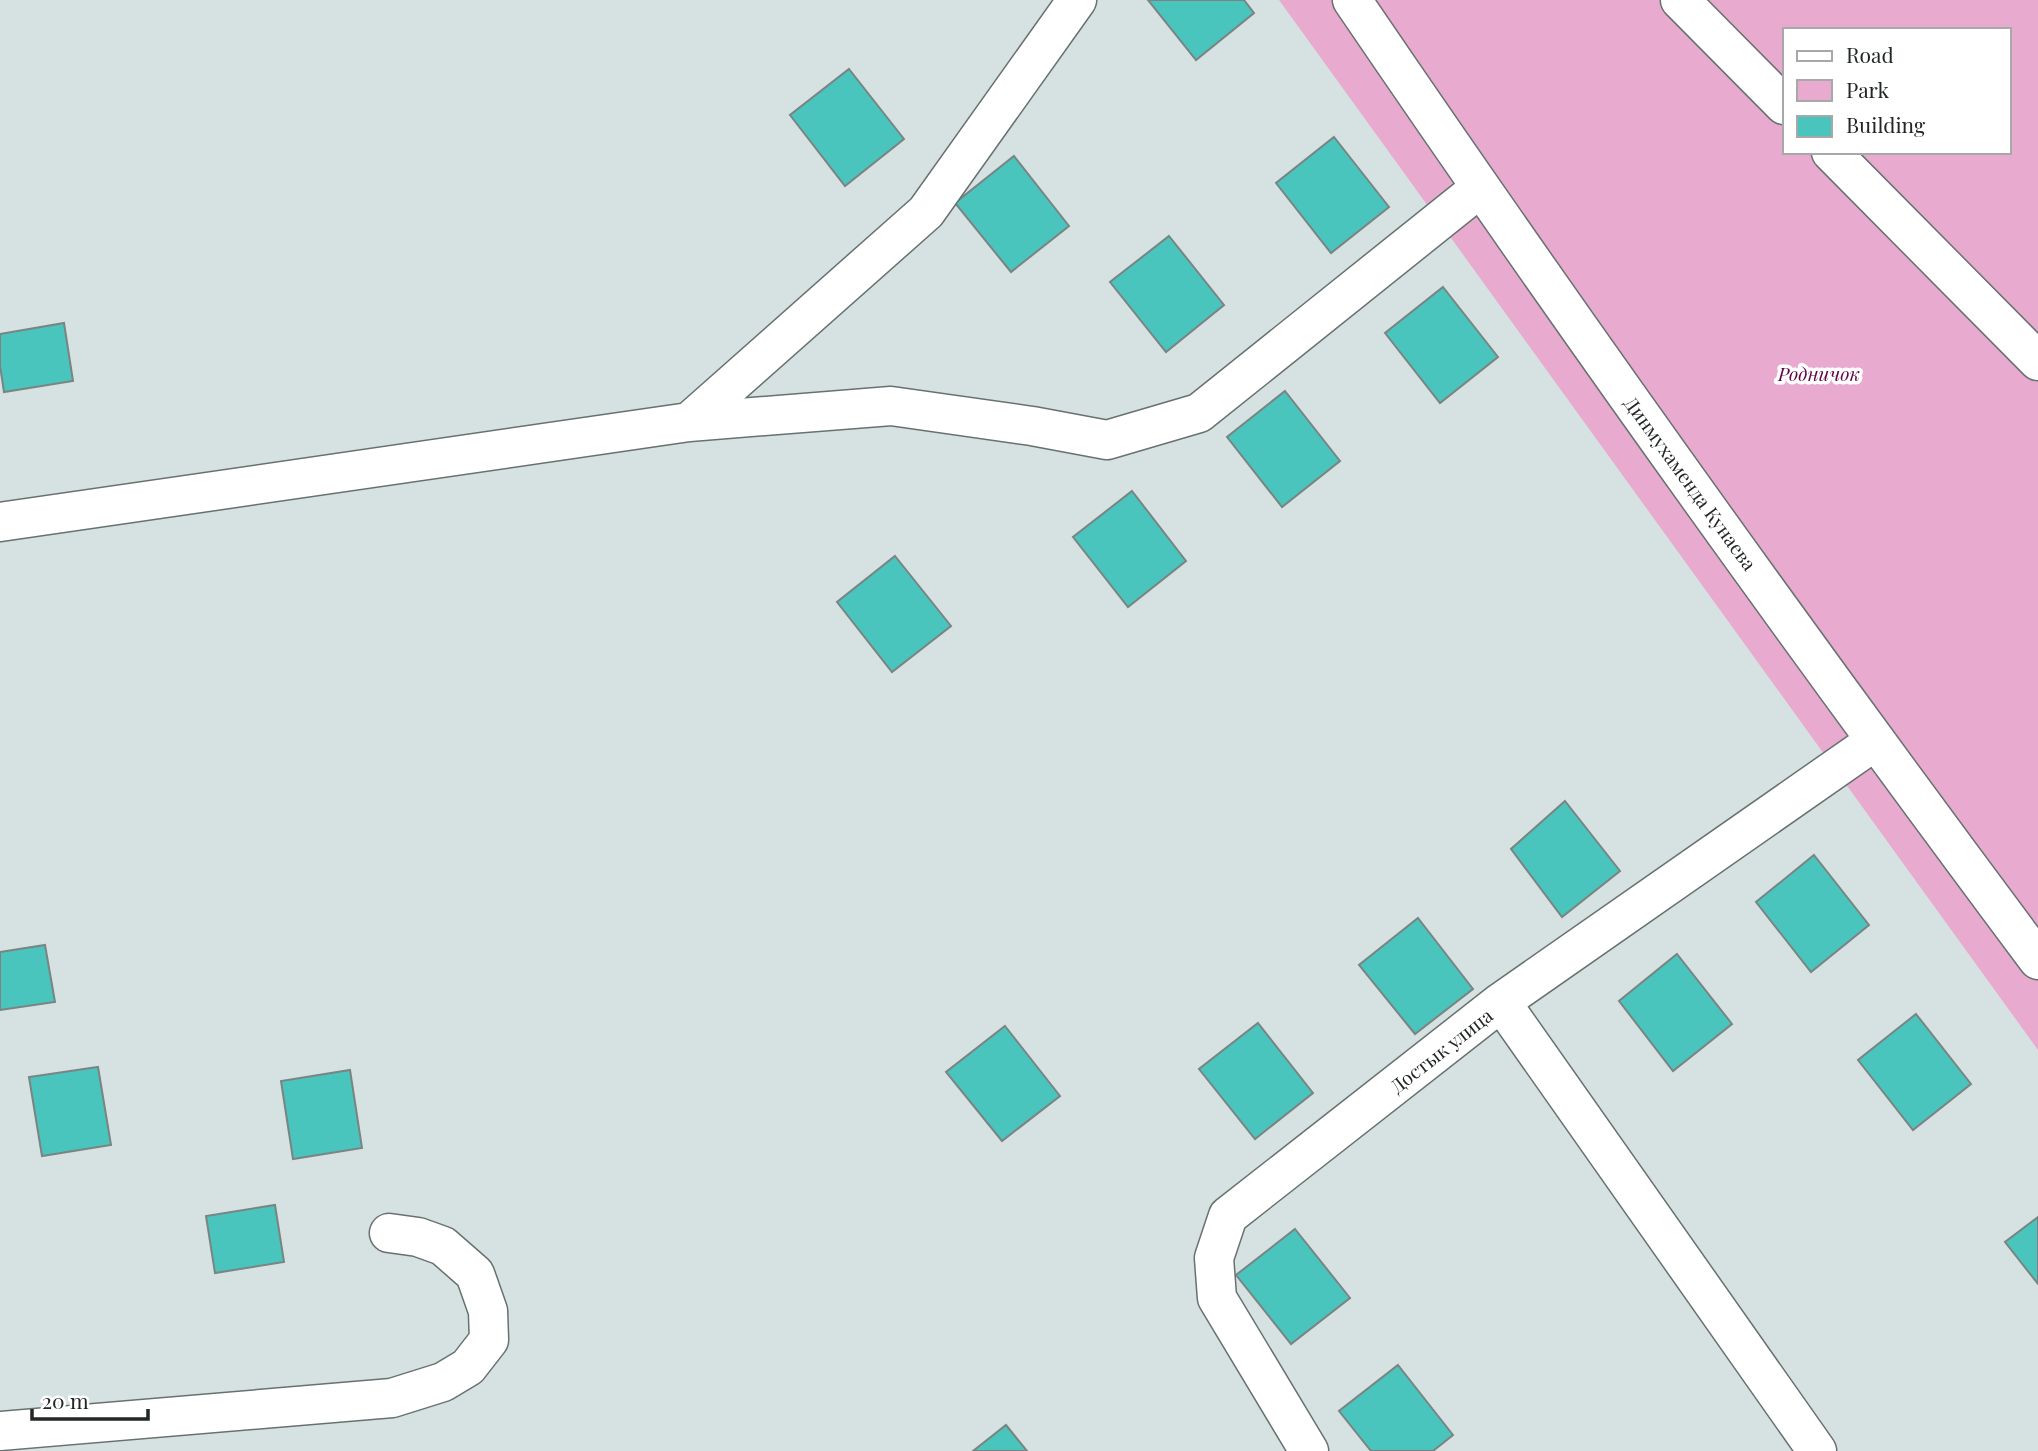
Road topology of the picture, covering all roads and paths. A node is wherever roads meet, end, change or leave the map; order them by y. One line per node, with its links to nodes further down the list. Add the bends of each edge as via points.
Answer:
1 (1076, 0): 8 (street, via 926,212)
2 (1352, 0): 6 (street, Динмухаменда Кунаева)
3 (1680, 0): 4 (street)
4 (1783, 104)
5 (1833, 154): 7 (street)
6 (1480, 188): 8 (street, via 1199,413 1107,440 891,406); 10 (street, Динмухаменда Кунаева)
7 (2038, 361)
8 (689, 422): 9 (street)
9 (0, 522)
10 (1875, 741): 11 (street, Динмухаменда Кунаева); 12 (street, Достык улица)
11 (2038, 960)
12 (1501, 1002): 15 (street, Достык улица, via 1228,1216 1214,1258 1217,1298); 16 (street)
13 (389, 1233): 14 (street, via 443,1246 475,1274 488,1311 488,1340 468,1367 443,1382 391,1398)
14 (0, 1431)
15 (1310, 1451)
16 (1816, 1451)

